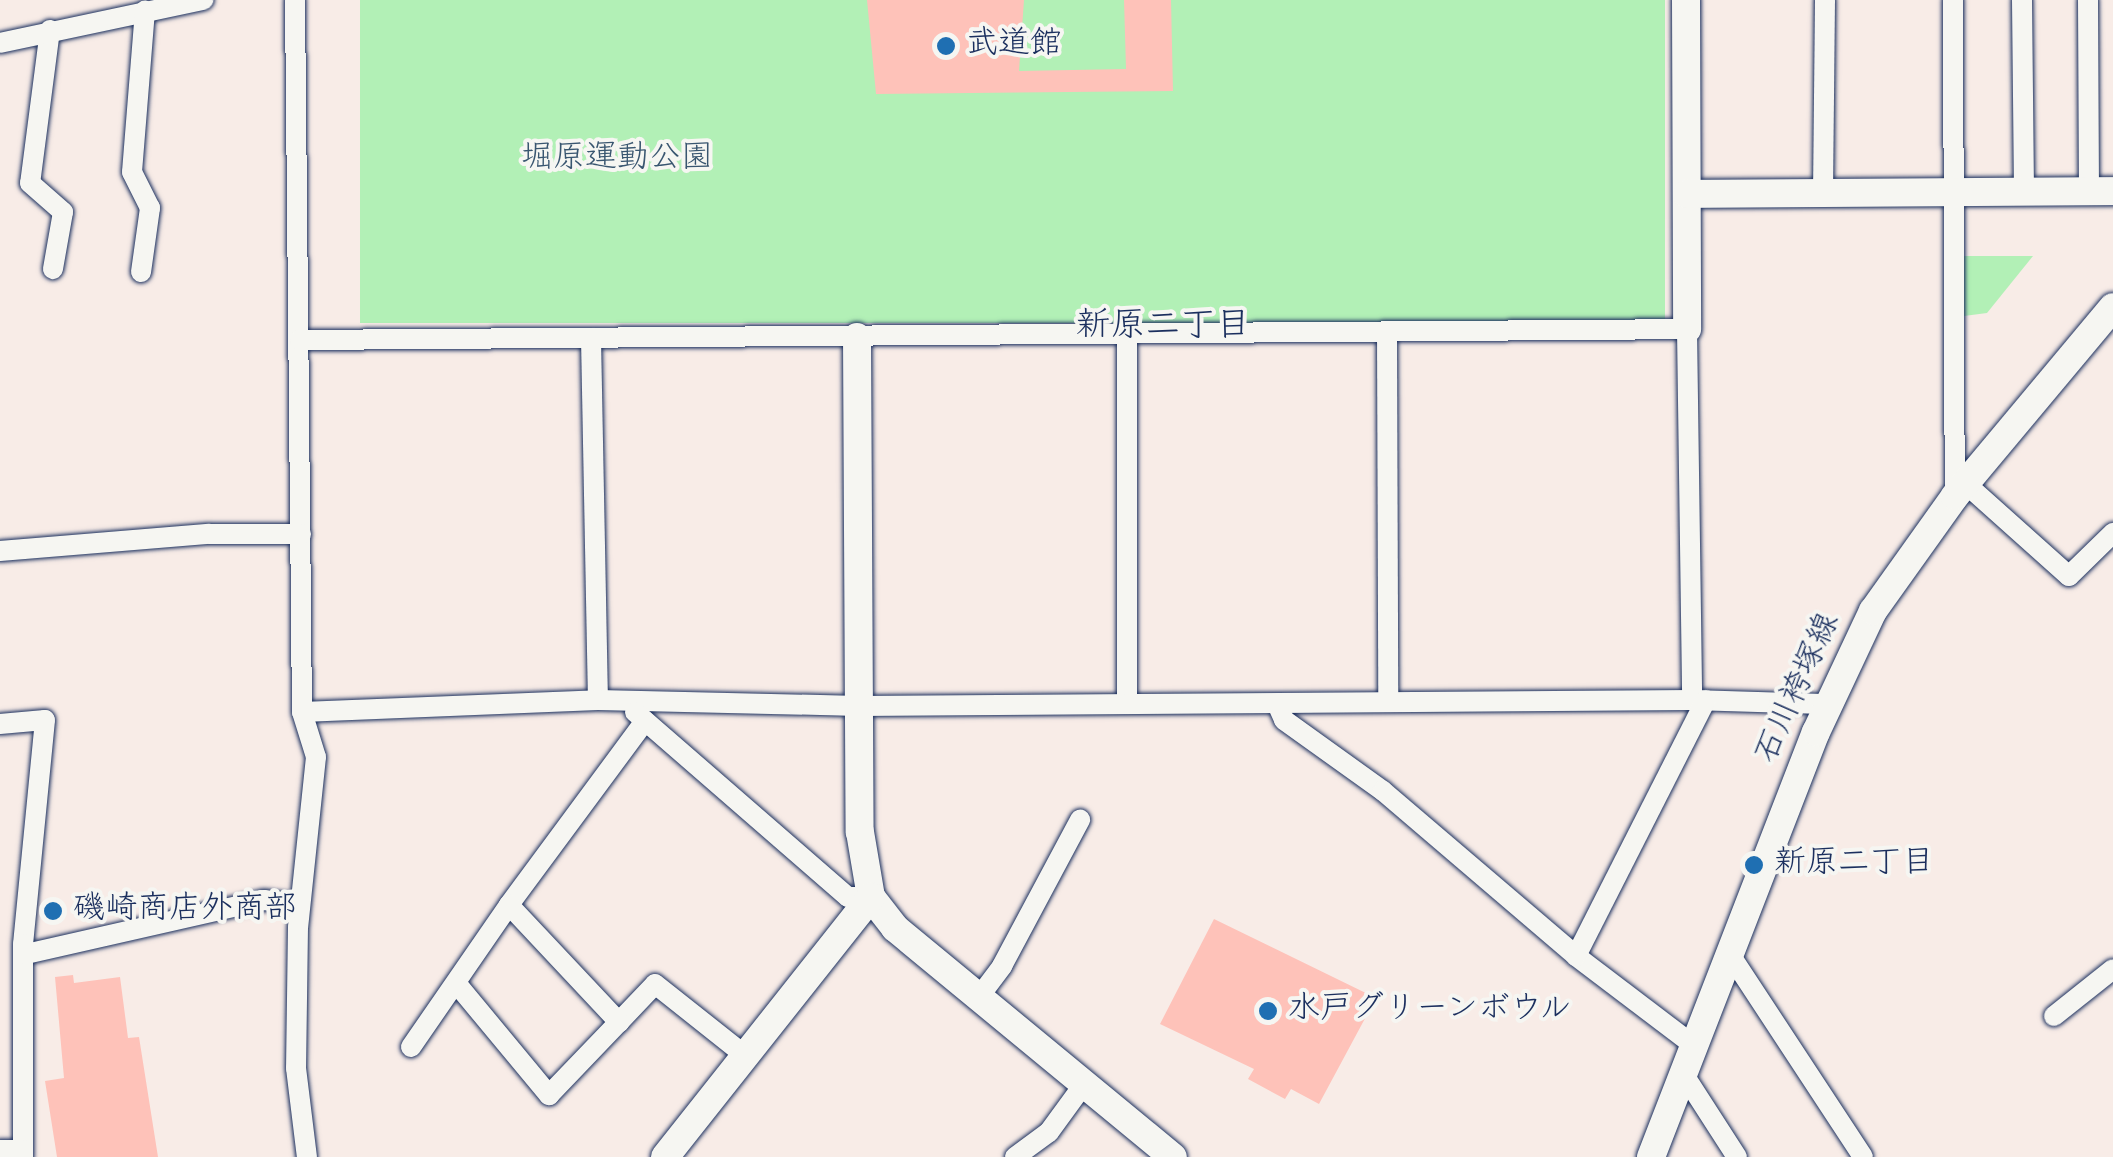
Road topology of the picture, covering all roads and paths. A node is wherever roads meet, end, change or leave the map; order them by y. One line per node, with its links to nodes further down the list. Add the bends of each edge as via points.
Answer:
1 (203, 0): 8 (street)
2 (295, 0): 24 (street)
3 (1686, 0): 14 (street)
4 (1825, 0): 12 (street)
5 (1953, 0): 15 (street)
6 (2022, 0): 13 (street)
7 (2088, 0): 11 (street)
8 (145, 11): 9 (street); 17 (street, via 132,172 150,208)
9 (50, 30): 10 (street); 16 (street, via 30,183 63,212)
10 (0, 43)
11 (2101, 191): 13 (street)
12 (1823, 192): 14 (street); 15 (street)
13 (2024, 192): 15 (street)
14 (1687, 194): 19 (street)
15 (1953, 194): 25 (street)
16 (53, 269)
17 (141, 272)
18 (2113, 307): 25 (street, 石川袴塚線)
19 (1687, 329): 20 (street); 31 (street)
20 (1387, 332): 21 (street); 30 (street)
21 (1127, 334): 22 (street); 33 (street)
22 (857, 337): 23 (street); 36 (street)
23 (592, 338): 24 (street); 29 (street)
24 (300, 340): 27 (street)
25 (1961, 490): 26 (street, via 2069,576); 35 (street, 石川袴塚線, via 1872,611)
26 (2113, 533)
27 (301, 534): 28 (street, via 210,534); 37 (street)
28 (0, 551)
29 (598, 700): 32 (street); 37 (street)
30 (1388, 700): 31 (street); 34 (street)
31 (1699, 700): 35 (street); 45 (street)
32 (623, 701): 36 (street); 38 (street)
33 (1127, 702): 34 (street); 36 (street)
34 (1277, 704): 45 (street, via 1284,720 1384,791)
35 (1828, 704): 46 (street, 石川袴塚線)
36 (859, 706): 41 (street, via 860,832)
37 (302, 712): 42 (street, via 316,757)
38 (645, 722): 41 (street, via 848,896); 43 (street)
39 (0, 724): 44 (street, via 45,720 31,822)
40 (1080, 820): 49 (street, via 1002,966)
41 (870, 898): 49 (street, via 895,928); 56 (street)
42 (299, 904): 44 (street, via 264,900); 61 (street, via 296,1068)
43 (509, 906): 48 (street); 53 (street)
44 (26, 954): 51 (street)
45 (1576, 956): 55 (street)
46 (1731, 956): 55 (street, 石川袴塚線); 67 (street)
47 (2113, 969): 52 (street)
48 (456, 982): 53 (street, via 549,1095); 54 (street)
49 (978, 996): 58 (street)
50 (0, 998): 51 (street)
51 (24, 998): 60 (street)
52 (2054, 1016)
53 (619, 1022): 56 (street, via 656,984)
54 (411, 1047)
55 (1696, 1047): 57 (street, 石川袴塚線)
56 (746, 1056): 62 (street)
57 (1686, 1078): 65 (street, 石川袴塚線); 66 (street)
58 (1084, 1084): 63 (street, via 1049,1132); 64 (street)
59 (0, 1150): 60 (street)
60 (23, 1153)
61 (307, 1157)
62 (665, 1157)
63 (1016, 1157)
64 (1173, 1157)
65 (1651, 1157)
66 (1737, 1157)
67 (1863, 1157)

